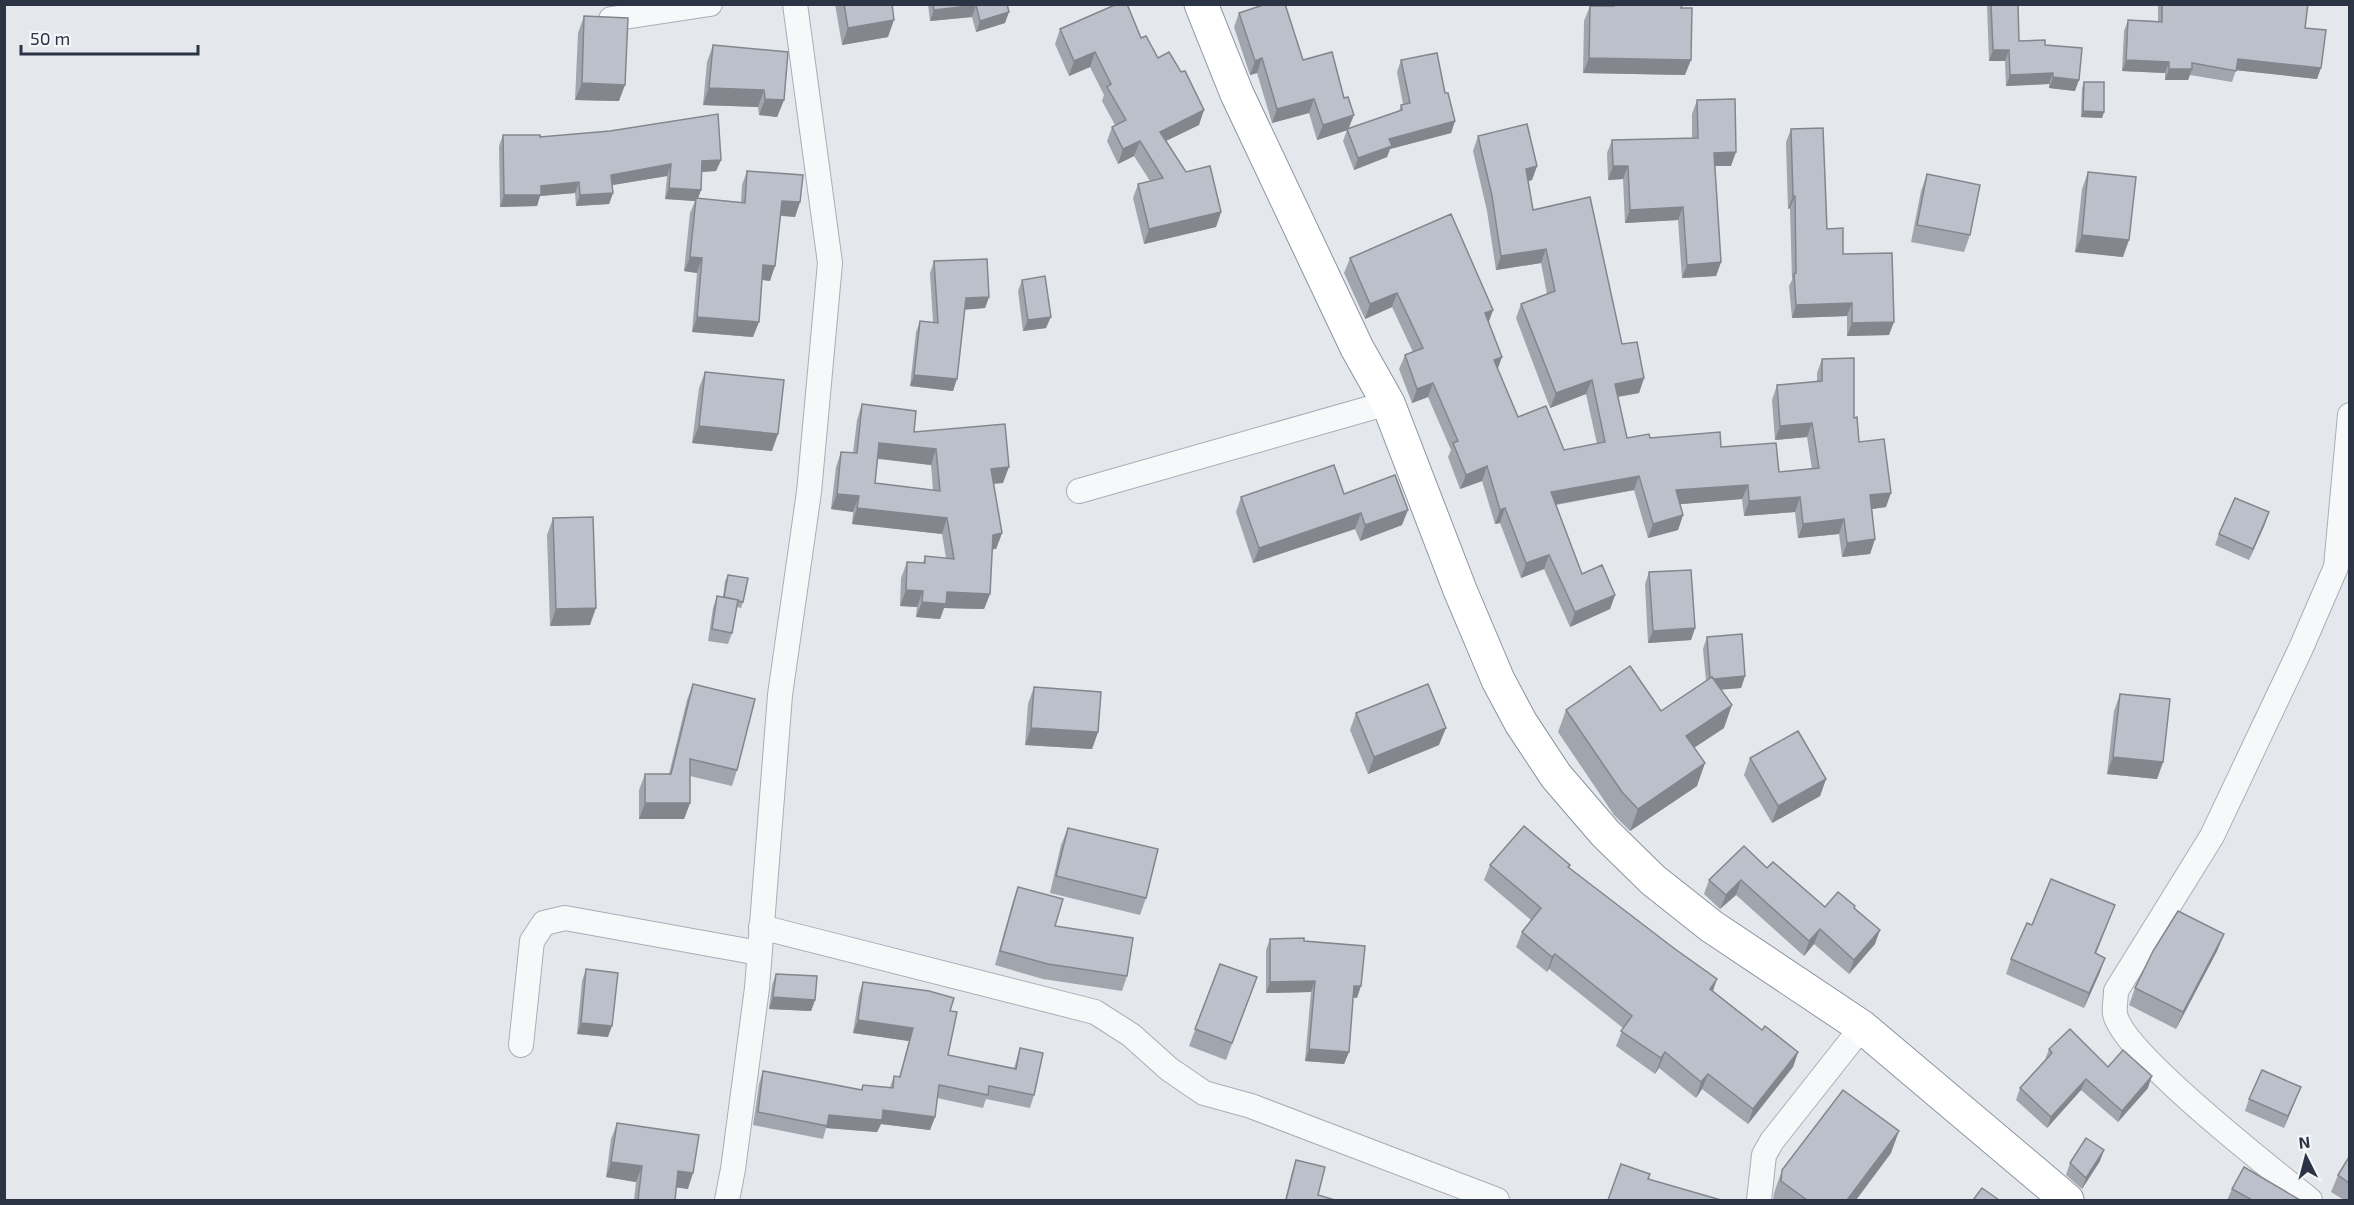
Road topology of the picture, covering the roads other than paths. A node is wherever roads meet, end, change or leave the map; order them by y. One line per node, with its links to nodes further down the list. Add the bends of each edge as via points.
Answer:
1 (710, 4): 4 (street)
2 (795, 4): 8 (street, via 830,263 809,492 780,695)
3 (1201, 4): 5 (highway, via 1241,104 1357,348)
4 (610, 19)
5 (1388, 403): 7 (street); 10 (highway, via 1498,680 1556,776 1605,833 1653,880 1711,926)
6 (2349, 415): 16 (street, via 2336,567 2212,836 2116,991 2115,1015 2132,1044 2208,1115)
7 (1079, 491)
8 (761, 927): 9 (street); 13 (street, via 1095,1012 1131,1035 1204,1093 1251,1106)
9 (759, 953): 11 (street, via 565,918 544,923 532,941); 12 (street)
10 (1862, 1027): 14 (street, via 1772,1141 1764,1155); 15 (highway)
11 (521, 1045)
12 (727, 1200)
13 (1497, 1200)
14 (1759, 1200)
15 (2067, 1200)
16 (2310, 1200)

